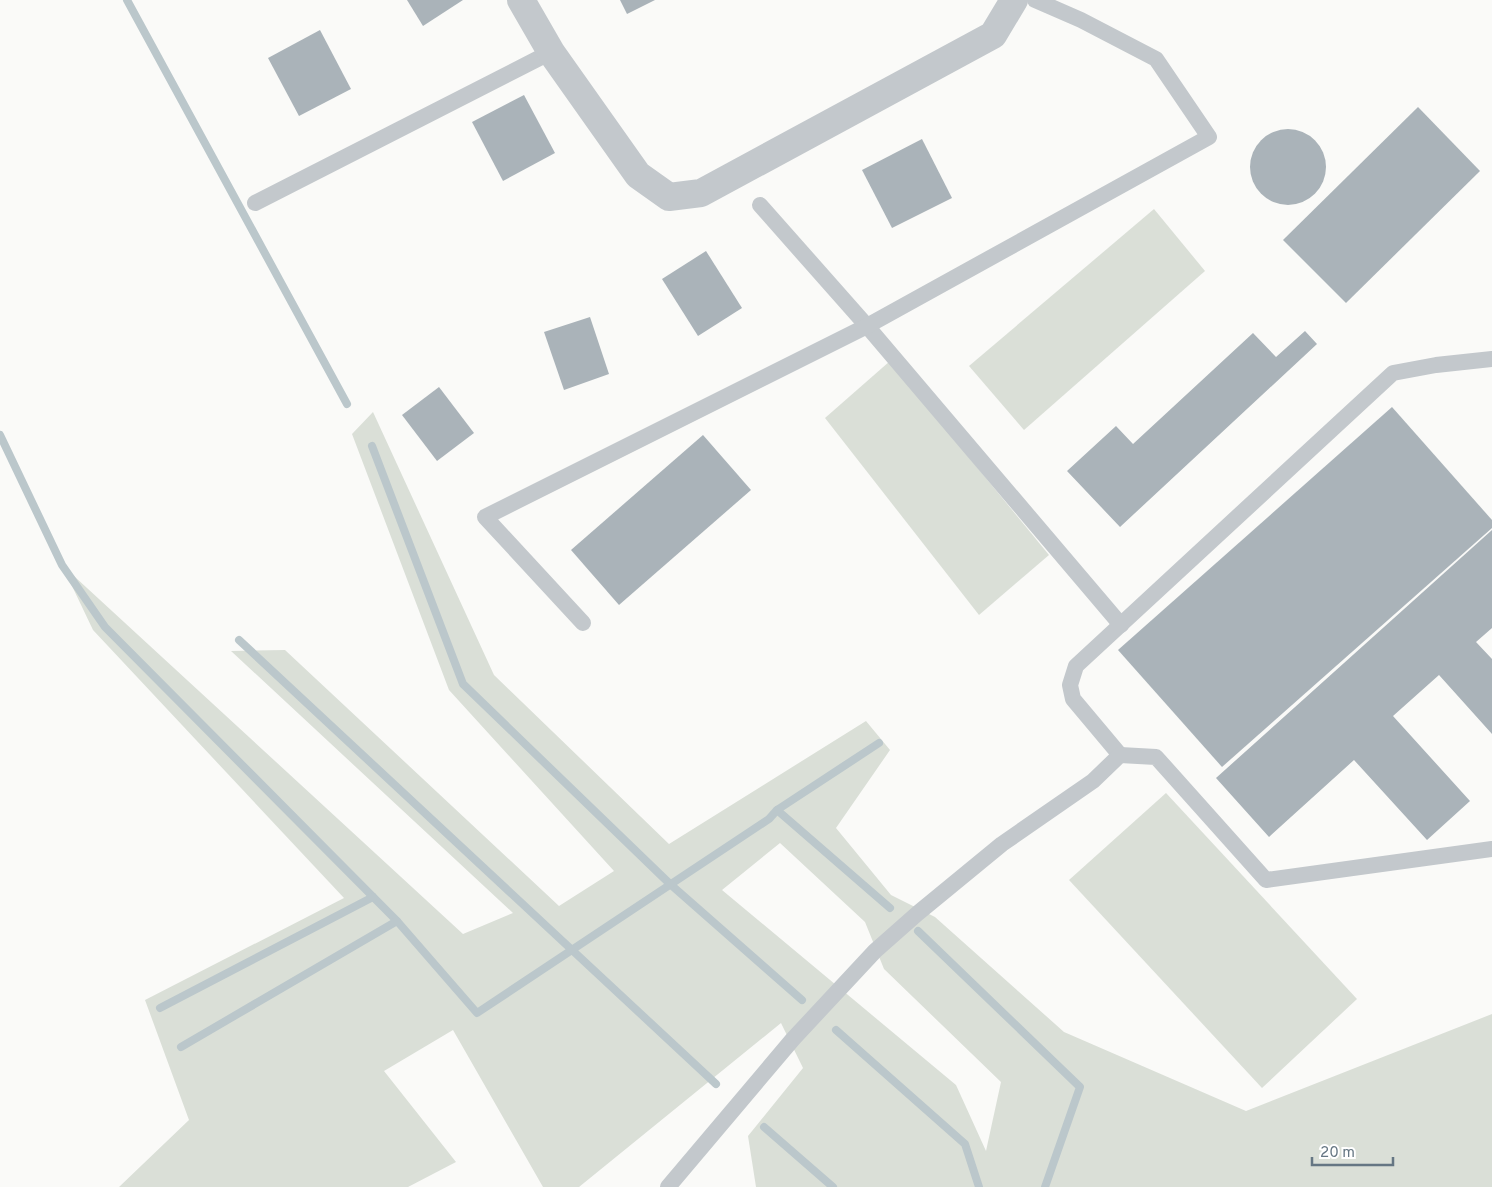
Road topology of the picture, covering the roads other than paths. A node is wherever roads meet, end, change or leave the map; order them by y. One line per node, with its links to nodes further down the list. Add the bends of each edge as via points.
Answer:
1 (521, 0): 4 (street)
2 (1014, 0): 4 (street, via 993,35 701,193 669,197 638,175)
3 (1035, 0): 7 (lane, via 1156,59 1209,137)
4 (551, 52): 5 (lane)
5 (255, 203)
6 (760, 205): 7 (lane)
7 (868, 326): 9 (lane, via 485,517); 10 (lane)
8 (1492, 359): 10 (lane, via 1393,373)
9 (583, 623)
10 (1121, 625): 11 (lane, via 1076,666 1070,686 1073,700)
11 (1120, 755): 12 (lane, via 1156,757 1266,880); 13 (lane, via 1093,781 1002,844 875,951 793,1039)
12 (1492, 849)
13 (668, 1187)

